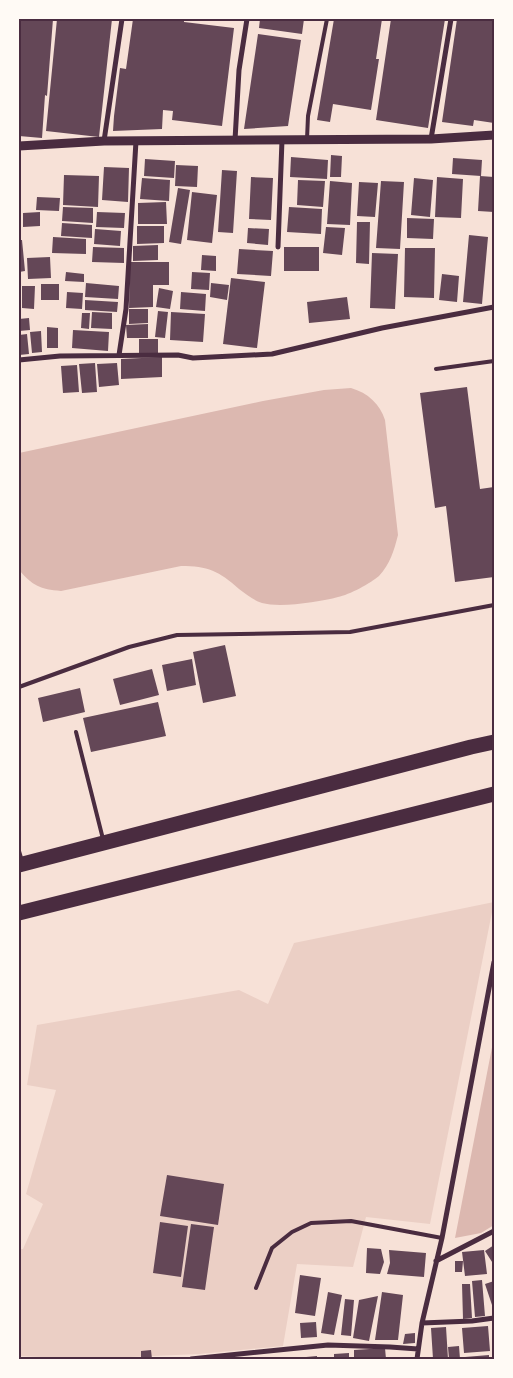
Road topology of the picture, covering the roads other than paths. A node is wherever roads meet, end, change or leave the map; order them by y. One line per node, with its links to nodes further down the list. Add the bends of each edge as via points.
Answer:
1 (122, 19): 10 (street)
2 (247, 19): 8 (street, via 239,70)
3 (327, 19): 6 (lane, via 308,116)
4 (451, 19): 7 (street)
5 (494, 135): 7 (street)
6 (307, 139): 7 (street); 9 (street)
7 (431, 139)
8 (234, 140): 9 (street); 11 (street)
9 (282, 140): 13 (street)
10 (104, 141): 11 (street); 12 (street)
11 (136, 141): 15 (street, via 126,309)
12 (19, 146)
13 (278, 247)
14 (494, 307): 15 (street, via 382,328 272,354 193,358)
15 (119, 355): 16 (street)
16 (19, 360)
17 (494, 361): 18 (lane)
18 (436, 369)
19 (494, 606): 20 (lane, via 350,632 177,635 129,647)
20 (19, 687)
21 (76, 732): 24 (lane)
22 (494, 742): 24 (highway)
23 (494, 794): 26 (highway)
24 (104, 844): 25 (highway)
25 (20, 860)
26 (19, 914)
27 (494, 962): 29 (street)
28 (494, 1231): 30 (street)
29 (442, 1238): 30 (street); 31 (lane, via 351,1221 311,1223 292,1232 272,1248)
30 (436, 1261): 33 (street)
31 (256, 1288)
32 (494, 1318): 33 (street)
33 (422, 1323): 34 (street)
34 (418, 1350): 35 (street, via 328,1346); 36 (street)
35 (190, 1359)
36 (417, 1359)

